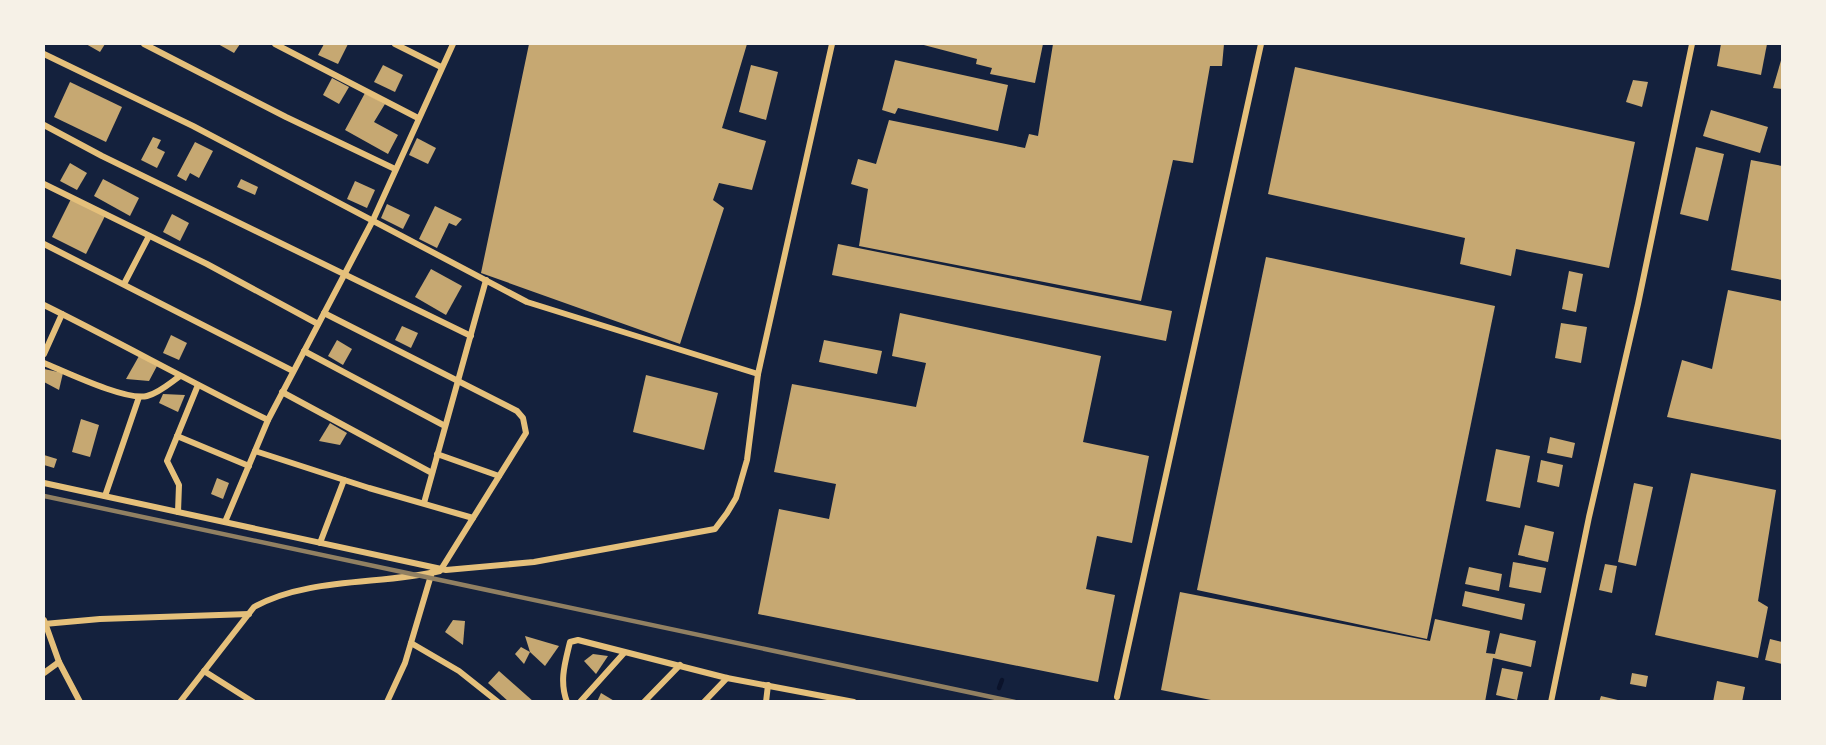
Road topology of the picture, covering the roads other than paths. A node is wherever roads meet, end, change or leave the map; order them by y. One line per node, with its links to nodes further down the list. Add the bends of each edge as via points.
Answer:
1 (144, 44): 12 (street)
2 (275, 44): 10 (street)
3 (394, 44): 9 (street)
4 (453, 44): 9 (street)
5 (832, 44): 29 (street)
6 (1261, 44): 63 (street)
7 (1692, 44): 75 (street)
8 (44, 54): 14 (street)
9 (441, 67): 10 (street)
10 (417, 118): 12 (street)
11 (44, 125): 17 (street)
12 (395, 169): 14 (street)
13 (44, 184): 15 (street)
14 (373, 220): 17 (street); 18 (street)
15 (149, 236): 19 (street); 23 (street)
16 (44, 244): 19 (street)
17 (345, 274): 21 (street); 24 (street)
18 (486, 280): 24 (street); 29 (street, via 527,302)
19 (124, 284): 28 (street)
20 (44, 305): 22 (street)
21 (324, 313): 23 (street); 31 (street)
22 (62, 314): 26 (street); 30 (street)
23 (318, 324): 25 (street)
24 (471, 336): 31 (street)
25 (304, 351): 28 (street); 36 (street)
26 (44, 354)
27 (44, 363): 34 (street, via 102,387)
28 (293, 371): 33 (street)
29 (758, 374): 51 (street, via 747,460 736,498 714,529 534,562)
30 (180, 376): 32 (street); 34 (street, via 154,394)
31 (458, 381): 36 (street); 42 (street, via 517,411 523,418 526,433)
32 (198, 385): 35 (street); 37 (street)
33 (282, 392): 35 (street); 41 (street)
34 (139, 397): 45 (street)
35 (268, 420): 38 (street)
36 (445, 426): 39 (street)
37 (177, 436): 40 (street); 47 (street, via 167,460 179,485)
38 (255, 451): 40 (street); 43 (street)
39 (437, 454): 41 (street); 42 (street)
40 (249, 466): 49 (street)
41 (432, 473): 46 (street)
42 (499, 476): 48 (street)
43 (344, 480): 46 (street); 50 (street)
44 (44, 483): 45 (street)
45 (105, 496): 47 (street)
46 (424, 503): 48 (street)
47 (178, 512): 49 (street)
48 (473, 518): 51 (street)
49 (225, 522): 50 (street)
50 (320, 543): 51 (street)
51 (442, 569): 52 (street)
52 (432, 572): 53 (street, via 315,588 266,600); 55 (street)
53 (249, 614): 54 (street); 59 (street)
54 (44, 622): 57 (street)
55 (411, 643): 67 (street); 68 (street, via 465,674)
56 (624, 653): 58 (street); 69 (street, via 578,640 570,642 562,682); 70 (street)
57 (59, 662): 60 (street); 64 (street)
58 (680, 665): 61 (street); 71 (street)
59 (204, 671): 65 (street); 66 (street)
60 (44, 673)
61 (727, 678): 62 (street); 72 (street)
62 (768, 685): 73 (street); 74 (street)
63 (1117, 697)
64 (80, 702)
65 (180, 702)
66 (253, 702)
67 (387, 702)
68 (498, 702)
69 (567, 702)
70 (580, 702)
71 (644, 702)
72 (705, 702)
73 (766, 702)
74 (854, 702)
75 (1551, 702)

